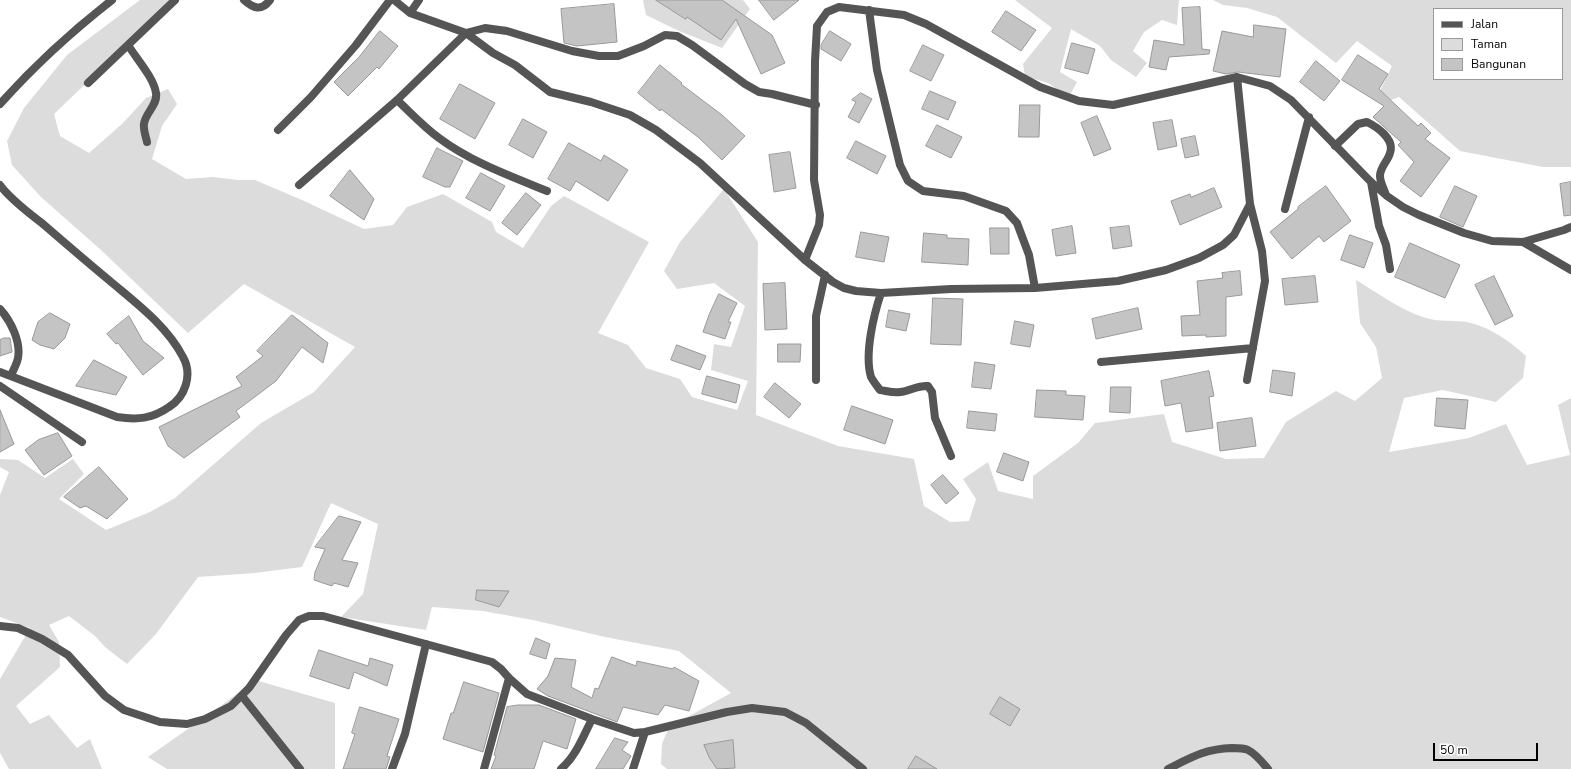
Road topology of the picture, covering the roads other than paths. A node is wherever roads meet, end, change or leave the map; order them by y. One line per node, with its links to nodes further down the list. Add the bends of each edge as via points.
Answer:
1 (112, 0): 15 (street, via 81,24 29,72)
2 (175, 0): 11 (street)
3 (244, 0): 4 (street, via 252,7 258,8)
4 (270, 0)
5 (390, 0): 18 (street, via 356,45 311,97)
6 (394, 0): 9 (street)
7 (419, 0): 9 (street)
8 (869, 10): 12 (street, via 904,15 926,24 1040,87 1079,101 1113,105); 16 (street, via 839,7 827,12 817,26); 34 (street, via 877,70 900,165 908,181 923,191 964,196 1006,211 1017,223 1029,255)
9 (410, 13): 10 (street)
10 (466, 33): 14 (street); 16 (street, via 485,28 507,31 572,52 598,56 618,56 664,35 677,36 759,92); 30 (street, via 550,92 630,115 656,130 700,163)
11 (128, 45): 13 (street); 19 (street, via 156,94 154,105 144,125)
12 (1237, 77): 17 (street, via 1280,91); 26 (street)
13 (88, 84)
14 (397, 100): 23 (street); 24 (street, via 438,137 454,147 492,169)
15 (0, 104)
16 (816, 105): 30 (street, via 814,180 820,215 819,225)
17 (1309, 117): 20 (street); 27 (street)
18 (278, 130)
19 (147, 142)
20 (1336, 146): 21 (street); 25 (street, via 1358,124 1367,122 1383,133 1391,146 1380,178)
21 (1371, 182): 25 (street); 31 (street)
22 (0, 185): 40 (street, via 136,303 169,336 184,358 188,373 184,391 171,406 154,416 134,420 117,417)
23 (299, 185)
24 (547, 191)
25 (1387, 196): 29 (street, via 1419,215 1464,233 1492,241)
26 (1250, 204): 34 (street, via 1234,235 1223,245 1199,258 1166,270 1118,281); 37 (street, via 1262,251 1265,282)
27 (1285, 209)
28 (1571, 227): 29 (street)
29 (1523, 242): 32 (street)
30 (805, 260): 33 (street)
31 (1390, 269)
32 (1571, 270)
33 (825, 275): 35 (street, via 844,288); 41 (street, via 816,316)
34 (1035, 288): 35 (street)
35 (882, 293): 45 (street, via 876,308 868,353 871,377 880,390 893,393 928,386 932,392 935,418)
36 (0, 309): 40 (street, via 9,321 18,342 18,358)
37 (1254, 348): 38 (street); 42 (street)
38 (1101, 362)
39 (0, 372): 40 (street)
40 (11, 376)
41 (816, 380)
42 (1247, 380)
43 (0, 386): 44 (street)
44 (82, 442)
45 (951, 456)
46 (0, 626): 49 (street, via 18,628 42,639 68,655 105,696 124,710 160,722 187,724 205,719 230,706)
47 (426, 644): 48 (street, via 492,662); 49 (street, via 323,616 309,616 299,620 286,635); 53 (street, via 404,734)
48 (509, 678): 50 (street, via 527,694); 54 (street)
49 (242, 696): 52 (street)
50 (592, 719): 51 (street, via 634,733); 55 (street, via 577,751)
51 (645, 732): 56 (street); 57 (street, via 752,708 785,712 806,723)
52 (300, 769)
53 (392, 769)
54 (484, 769)
55 (561, 769)
56 (633, 769)
57 (863, 769)
58 (1168, 769): 59 (street, via 1201,752 1236,748 1247,749)
59 (1268, 769)

